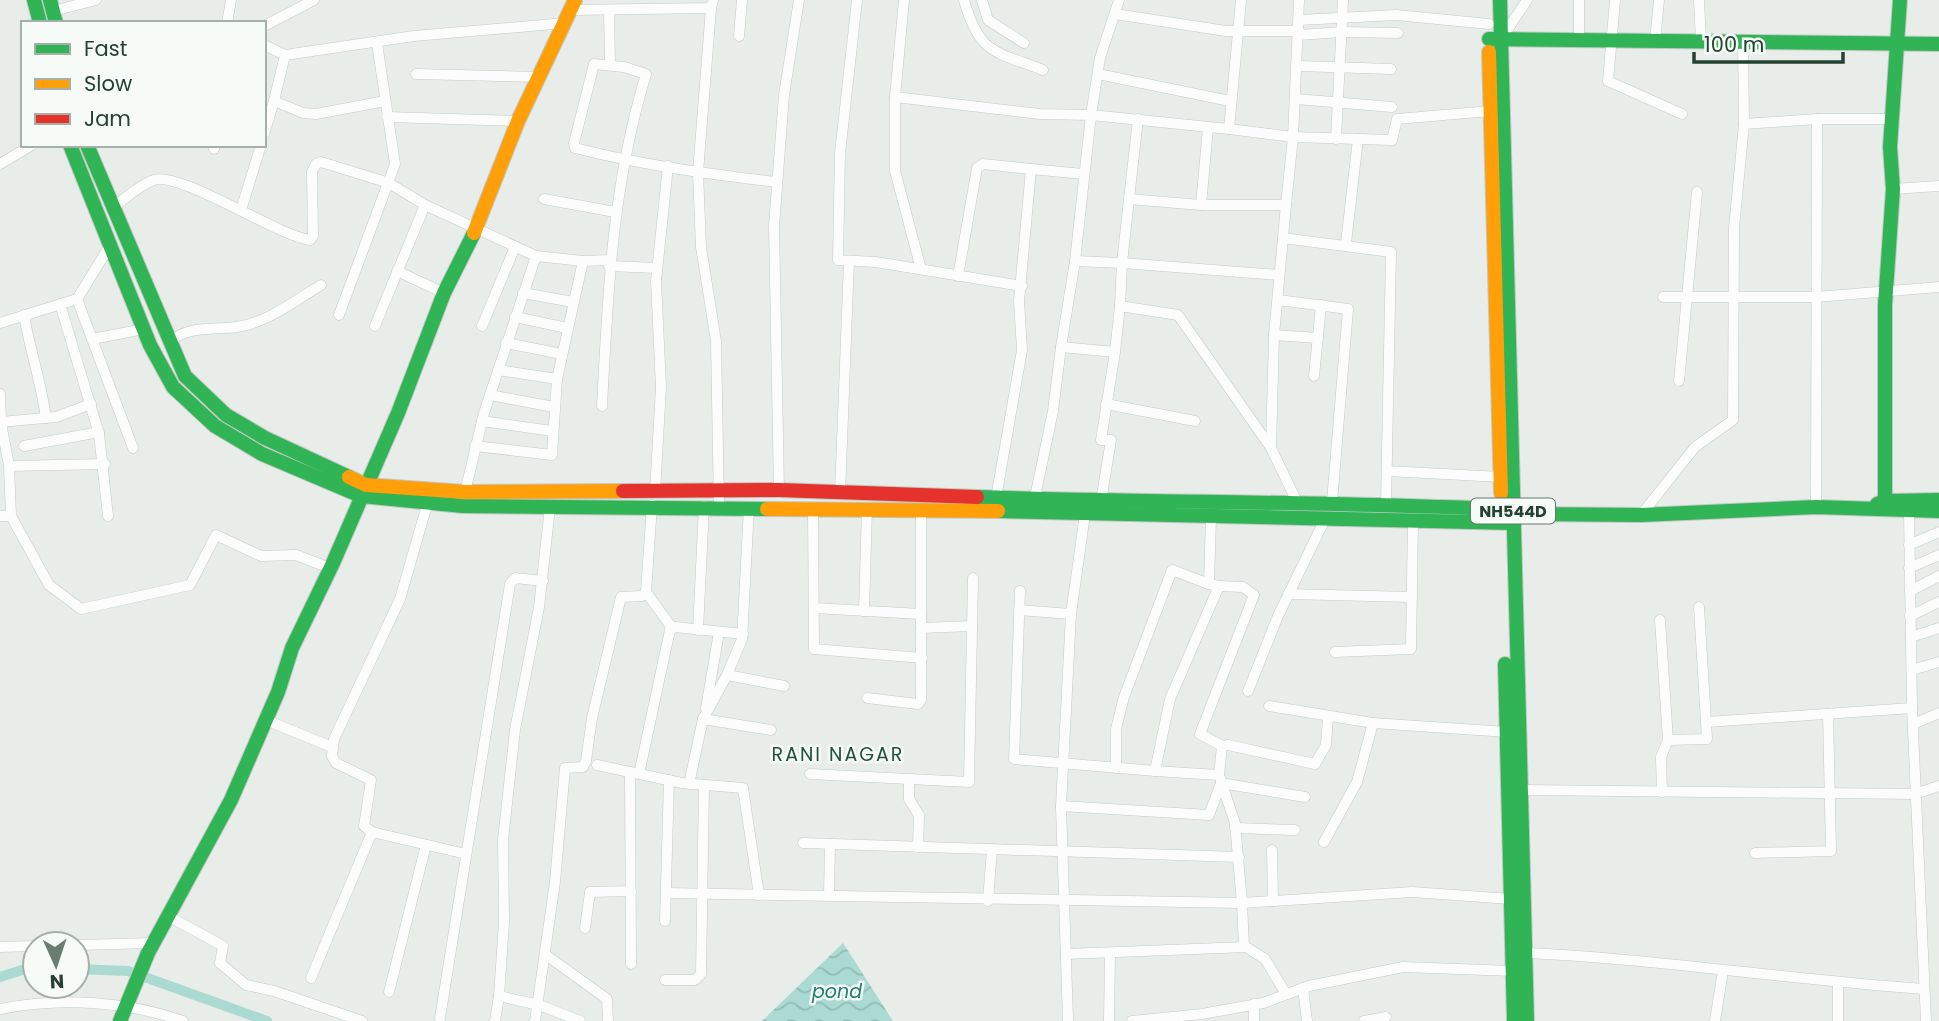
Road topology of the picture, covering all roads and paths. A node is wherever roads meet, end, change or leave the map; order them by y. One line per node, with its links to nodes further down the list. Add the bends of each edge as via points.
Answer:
1 (34, 0): 31 (main road)
2 (96, 0): 26 (street)
3 (231, 0): 32 (street)
4 (288, 0): 28 (street)
5 (314, 0): 28 (street)
6 (742, 0): 39 (street)
7 (799, 0): 91 (street)
8 (857, 0): 112 (street, via 840,153 838,260)
9 (904, 0): 59 (street)
10 (964, 0): 55 (street, via 980,41)
11 (982, 0): 46 (street, via 988,20)
12 (1119, 0): 29 (street)
13 (1241, 0): 35 (street)
14 (1299, 0): 34 (street)
15 (1343, 0): 30 (street)
16 (1488, 0): 38 (main road, NH544D)
17 (1500, 0): 38 (main road, NH544D)
18 (1527, 0): 38 (street)
19 (1579, 0): 40 (street)
20 (1615, 0): 41 (street)
21 (1659, 0): 42 (street)
22 (1699, 0): 43 (street)
23 (1900, 0): 47 (main road)
24 (712, 4): 25 (street); 89 (street)
25 (609, 10): 27 (street); 51 (street)
26 (53, 11)
27 (571, 11): 45 (street); 58 (main road)
28 (287, 14): 33 (street)
29 (1115, 14): 35 (street); 57 (street)
30 (1343, 16): 34 (street); 36 (street); 38 (street, via 1409,16)
31 (39, 21)
32 (227, 21)
33 (266, 25)
34 (1299, 29): 35 (street); 36 (street); 52 (street)
35 (1236, 32): 63 (street)
36 (1342, 32): 37 (street); 53 (street)
37 (1398, 33)
38 (1493, 34): 40 (main road); 66 (main road, NH544D); 96 (main road, NH544D)
39 (739, 36)
40 (1579, 41): 41 (main road)
41 (1609, 41): 42 (main road); 67 (street, via 1610,83)
42 (1655, 41): 43 (main road)
43 (1701, 41): 44 (main road)
44 (1743, 42): 47 (main road); 74 (street)
45 (377, 43): 50 (street); 62 (street)
46 (1024, 43)
47 (1898, 43): 48 (main road); 72 (main road)
48 (1939, 44)
49 (266, 46): 50 (street)
50 (285, 55): 61 (street)
51 (610, 65): 85 (street, via 646,73); 85 (street, via 594,64 574,146)
52 (1299, 66): 53 (street); 60 (street)
53 (1341, 68): 54 (street); 64 (street)
54 (1391, 69)
55 (1043, 70)
56 (416, 74): 58 (street)
57 (1098, 74): 63 (street); 68 (street)
58 (539, 77): 73 (main road)
59 (895, 97): 68 (street, via 1040,114); 117 (street, via 895,171)
60 (1296, 99): 64 (street); 78 (street)
61 (274, 101): 62 (street, via 316,114); 75 (street)
62 (385, 101): 69 (street)
63 (1230, 101): 77 (street)
64 (1339, 103): 65 (street); 79 (street)
65 (1392, 107)
66 (1490, 111): 80 (street, via 1397,119 1392,140); 96 (main road, NH544D)
67 (1682, 114)
68 (1091, 115): 70 (street); 90 (street)
69 (387, 117): 73 (street); 92 (street, via 396,158)
70 (1138, 119): 76 (street); 98 (street)
71 (1817, 119): 72 (street); 74 (street); 128 (street)
72 (1892, 119): 94 (main road)
73 (517, 121): 105 (main road)
74 (1744, 124): 131 (street, via 1734,228)
75 (266, 127)
76 (1208, 128): 77 (street); 100 (street)
77 (1229, 129): 78 (street)
78 (1293, 137): 79 (street); 101 (street)
79 (1336, 139): 80 (street)
80 (1358, 139): 108 (street)
81 (29, 147): 86 (street)
82 (71, 147): 107 (main road)
83 (88, 147): 102 (main road)
84 (260, 147): 103 (street)
85 (624, 159): 87 (street); 104 (street)
86 (0, 164)
87 (668, 166): 89 (street); 116 (street)
88 (1031, 169): 90 (street); 120 (street, via 983,164 976,168); 122 (street)
89 (698, 172): 91 (street); 186 (street, via 701,247 716,341)
90 (1083, 174): 113 (street)
91 (776, 182): 177 (street)
92 (389, 183): 99 (street); 103 (street, via 325,162 316,164 310,240); 138 (street)
93 (1939, 186): 94 (street)
94 (1893, 189): 124 (main road)
95 (1697, 192): 129 (street)
96 (1498, 195): 176 (main road, NH544D); 204 (main road, NH544D)
97 (544, 199): 104 (street)
98 (1129, 199): 100 (street); 115 (street)
99 (425, 205): 105 (street); 118 (street)
100 (1201, 205): 101 (street)
101 (1286, 205): 106 (street)
102 (113, 207): 103 (street, via 159,180); 148 (main road)
103 (241, 210)
104 (615, 212): 114 (street)
105 (475, 229): 109 (street); 125 (main road)
106 (1283, 237): 108 (street); 119 (street)
107 (111, 243): 130 (street); 144 (main road)
108 (1346, 243): 175 (street, via 1388,250 1392,255)
109 (515, 247): 110 (street); 142 (street)
110 (536, 256): 111 (street); 126 (street)
111 (583, 261): 114 (street); 133 (street)
112 (849, 261): 117 (street); 180 (street)
113 (1075, 261): 115 (street); 150 (street)
114 (609, 263): 116 (street); 161 (street)
115 (1122, 263): 119 (street); 136 (street)
116 (657, 268): 182 (street, via 662,387)
117 (921, 269): 120 (street)
118 (397, 271): 125 (street); 141 (street)
119 (1279, 275): 132 (street)
120 (958, 276): 122 (street)
121 (321, 285): 148 (street, via 257,321 182,332)
122 (1022, 286): 183 (street, via 1022,349)
123 (1939, 288): 124 (street)
124 (1886, 291): 128 (street); 191 (main road)
125 (444, 293): 178 (main road)
126 (523, 293): 133 (street); 139 (street)
127 (1663, 297): 129 (street)
128 (1816, 297): 131 (street); 194 (street)
129 (1686, 298): 131 (street); 156 (street)
130 (77, 299): 134 (street); 147 (street)
131 (1735, 299): 201 (street, via 1733,420 1695,447)
132 (1278, 300): 135 (street); 145 (street)
133 (573, 302): 143 (street)
134 (60, 304): 137 (street); 159 (street)
135 (1321, 305): 146 (street); 188 (street, via 1346,307 1349,312)
136 (1120, 306): 151 (street); 172 (street, via 1178,315)
137 (24, 315): 140 (street); 163 (street, via 31,354 40,373)
138 (339, 315)
139 (515, 317): 143 (street); 149 (street)
140 (0, 323)
141 (375, 326)
142 (482, 326)
143 (567, 328): 152 (street)
144 (144, 329): 147 (street); 178 (main road, via 173,387 215,426 262,454)
145 (1274, 335): 146 (street); 172 (street)
146 (1318, 338): 154 (street)
147 (92, 339): 171 (street)
148 (169, 343): 178 (main road, via 185,376 226,415)
149 (506, 343): 152 (street); 153 (street)
150 (1061, 347): 151 (street); 181 (street)
151 (1115, 352): 160 (street)
152 (562, 354): 155 (street)
153 (498, 370): 155 (street); 158 (street)
154 (1314, 376)
155 (557, 379): 162 (street)
156 (1679, 381)
157 (0, 394): 166 (street)
158 (490, 395): 162 (street); 164 (street)
159 (91, 404): 163 (street); 168 (street)
160 (1106, 404): 165 (street); 184 (street, via 1101,440 1111,440)
161 (602, 406)
162 (554, 407): 167 (street)
163 (46, 418): 166 (street)
164 (482, 421): 167 (street); 170 (street)
165 (1195, 421)
166 (1, 422): 174 (street)
167 (552, 431): 170 (street, via 551,457)
168 (99, 432): 169 (street); 173 (street)
169 (24, 446)
170 (475, 446): 179 (street)
171 (134, 448)
172 (1271, 448): 187 (street)
173 (105, 464): 174 (street); 203 (street)
174 (9, 466): 202 (street)
175 (1387, 471): 176 (street); 189 (street)
176 (1501, 477): 204 (main road, NH544D)
177 (779, 490): 180 (main road); 186 (main road)
178 (364, 491): 179 (main road); 190 (main road); 211 (main road)
179 (465, 492): 182 (main road)
180 (840, 493): 183 (main road)
181 (1035, 497): 183 (main road); 184 (main road)
182 (654, 498): 186 (main road); 192 (main road); 219 (street)
183 (996, 498)
184 (1101, 500): 187 (main road)
185 (1939, 500): 191 (main road)
186 (714, 501): 193 (main road); 235 (street)
187 (1297, 502): 188 (main road)
188 (1332, 502): 189 (main road)
189 (1386, 504): 204 (main road)
190 (427, 505): 192 (main road); 261 (street, via 400,598)
191 (1881, 506): 194 (main road); 198 (main road)
192 (550, 507): 215 (street)
193 (749, 507): 195 (main road); 237 (street)
194 (1816, 507): 201 (main road)
195 (813, 508): 196 (main road); 224 (street)
196 (867, 509): 197 (main road); 226 (street)
197 (921, 510): 200 (main road); 227 (street)
198 (1909, 511): 199 (main road); 209 (street)
199 (1939, 511)
200 (1085, 514): 205 (main road); 228 (street)
201 (1641, 515): 204 (main road)
202 (6, 516): 211 (street, via 49,585 84,610 190,585 216,535 265,557 296,555)
203 (107, 516)
204 (1509, 516): 207 (main road); 258 (main road, NH544D); 274 (main road, NH544D)
205 (1211, 517): 206 (main road); 216 (street)
206 (1325, 519): 207 (main road); 220 (street)
207 (1413, 519): 221 (street)
208 (1939, 532): 209 (street)
209 (1909, 544): 212 (street)
210 (1939, 555): 212 (street)
211 (330, 568): 253 (main road, via 292,648)
212 (1909, 568): 218 (street)
213 (1939, 576): 218 (street)
214 (973, 578): 231 (street)
215 (542, 580): 292 (street, via 515,578 510,584); 326 (street, via 515,730 503,840)
216 (1214, 585): 260 (street, via 1243,587 1254,595 1200,734); 264 (street, via 1172,570 1124,697 1116,729); 265 (street, via 1170,699)
217 (1020, 591): 225 (street)
218 (1910, 591): 229 (street)
219 (646, 592): 232 (street); 315 (street, via 621,597 586,761 582,767 565,768)
220 (1288, 594): 221 (street); 245 (street)
221 (1412, 597): 239 (street, via 1410,650)
222 (1939, 602): 229 (street)
223 (1699, 607): 254 (street)
224 (814, 608): 226 (street); 240 (street, via 815,649)
225 (1019, 610): 228 (street); 262 (street, via 1012,757)
226 (864, 611): 227 (street)
227 (921, 614): 233 (street)
228 (1071, 614): 262 (street)
229 (1910, 616): 238 (street)
230 (1660, 620): 259 (street)
231 (972, 626): 233 (street); 270 (street, via 969,782)
232 (672, 628): 235 (street); 266 (street)
233 (921, 628): 240 (street)
234 (1939, 628): 238 (street)
235 (698, 629): 236 (street)
236 (719, 632): 237 (street); 251 (street)
237 (743, 634): 243 (street)
238 (1911, 637): 242 (street)
239 (1335, 652)
240 (922, 657): 246 (street, via 920,703)
241 (1939, 662): 242 (street)
242 (1912, 670): 248 (street)
243 (727, 675): 244 (street); 251 (street)
244 (784, 686)
245 (1248, 691)
246 (867, 698)
247 (1269, 706): 252 (street)
248 (1912, 708): 250 (street); 256 (street)
249 (1939, 713): 256 (street)
250 (1828, 714): 254 (street); 277 (street)
251 (704, 716): 257 (street); 271 (street)
252 (1328, 718): 255 (street); 260 (street, via 1326,745 1313,764)
253 (266, 720): 261 (street); 304 (main road, via 231,800)
254 (1707, 722): 259 (street, via 1707,739)
255 (1373, 723): 258 (street); 283 (street, via 1357,782)
256 (1913, 724): 276 (street)
257 (771, 730)
258 (1507, 732): 299 (main road, NH544D)
259 (1668, 740): 275 (street, via 1661,757)
260 (1222, 746): 268 (street)
261 (332, 747): 282 (street, via 336,762 371,780 362,821)
262 (1063, 764): 264 (street); 279 (street)
263 (597, 765): 266 (street)
264 (1115, 768): 265 (street)
265 (1155, 771): 268 (street)
266 (634, 773): 269 (street); 294 (street)
267 (810, 774): 270 (street)
268 (1220, 779): 278 (street); 279 (street, via 1209,815); 280 (street)
269 (669, 780): 271 (street); 295 (street)
270 (909, 780): 287 (street, via 909,799 919,815)
271 (689, 784): 272 (street)
272 (704, 785): 296 (street); 297 (street, via 744,789)
273 (1939, 786): 276 (street)
274 (1521, 790): 275 (street); 313 (main road, NH544D)
275 (1662, 792): 277 (street)
276 (1915, 794): 277 (street); 323 (street)
277 (1830, 795): 291 (street, via 1830,853)
278 (1305, 797)
279 (1061, 806): 290 (street)
280 (1236, 828): 281 (street); 293 (street)
281 (1295, 830)
282 (372, 831): 286 (street); 319 (street)
283 (1324, 842)
284 (803, 843): 285 (street)
285 (830, 844): 287 (street); 298 (street)
286 (425, 845): 292 (street); 324 (street)
287 (918, 847): 288 (street)
288 (992, 849): 290 (street); 300 (street)
289 (1272, 850): 301 (street)
290 (1063, 852): 293 (street); 302 (street)
291 (1755, 853)
292 (466, 854): 333 (street)
293 (1239, 858): 303 (street)
294 (631, 891): 306 (street, via 590,892); 316 (street)
295 (666, 892): 296 (street); 305 (street)
296 (702, 893): 297 (street); 320 (street, via 700,977)
297 (759, 895): 298 (street)
298 (829, 895): 300 (street)
299 (1511, 899): 301 (street, via 1412,892); 317 (main road, NH544D)
300 (988, 901): 302 (street)
301 (1273, 901): 303 (street)
302 (1065, 902): 303 (street); 314 (street)
303 (1242, 903): 310 (street)
304 (168, 916): 311 (main road); 336 (street, via 223,946 220,963 246,985 274,990)
305 (665, 921)
306 (585, 928)
307 (21, 946): 309 (street)
308 (91, 946): 311 (street)
309 (0, 947)
310 (1244, 947): 312 (street); 325 (street, via 1265,959)
311 (150, 948): 329 (main road)
312 (1110, 953): 314 (street); 342 (street)
313 (1526, 953): 318 (street, via 1618,957); 349 (main road, NH544D)
314 (1066, 954): 341 (street)
315 (546, 955): 328 (street); 340 (street, via 607,999)
316 (631, 964)
317 (1513, 971): 322 (street, via 1403,967); 348 (main road, NH544D)
318 (1723, 971): 321 (street); 350 (street)
319 (311, 978)
320 (665, 980)
321 (1838, 983): 323 (street); 351 (street)
322 (1303, 988): 325 (street); 346 (street)
323 (1924, 989): 352 (street)
324 (389, 992)
325 (1286, 993): 327 (street)
326 (499, 996): 328 (street); 337 (street)
327 (1254, 1004): 331 (street); 345 (street)
328 (539, 1005): 338 (street); 339 (street)
329 (128, 1007): 330 (street, via 31,1003); 334 (main road); 335 (street)
330 (0, 1009)
331 (1227, 1009): 343 (street); 344 (street)
332 (1387, 1017): 347 (street)
333 (440, 1018)
334 (120, 1021)
335 (183, 1021)
336 (362, 1021)
337 (495, 1021)
338 (535, 1021)
339 (580, 1021)
340 (608, 1021)
341 (1068, 1021)
342 (1109, 1021)
343 (1132, 1021)
344 (1228, 1021)
345 (1254, 1021)
346 (1307, 1021)
347 (1364, 1021)
348 (1514, 1021)
349 (1527, 1021)
350 (1716, 1021)
351 (1838, 1021)
352 (1926, 1021)

